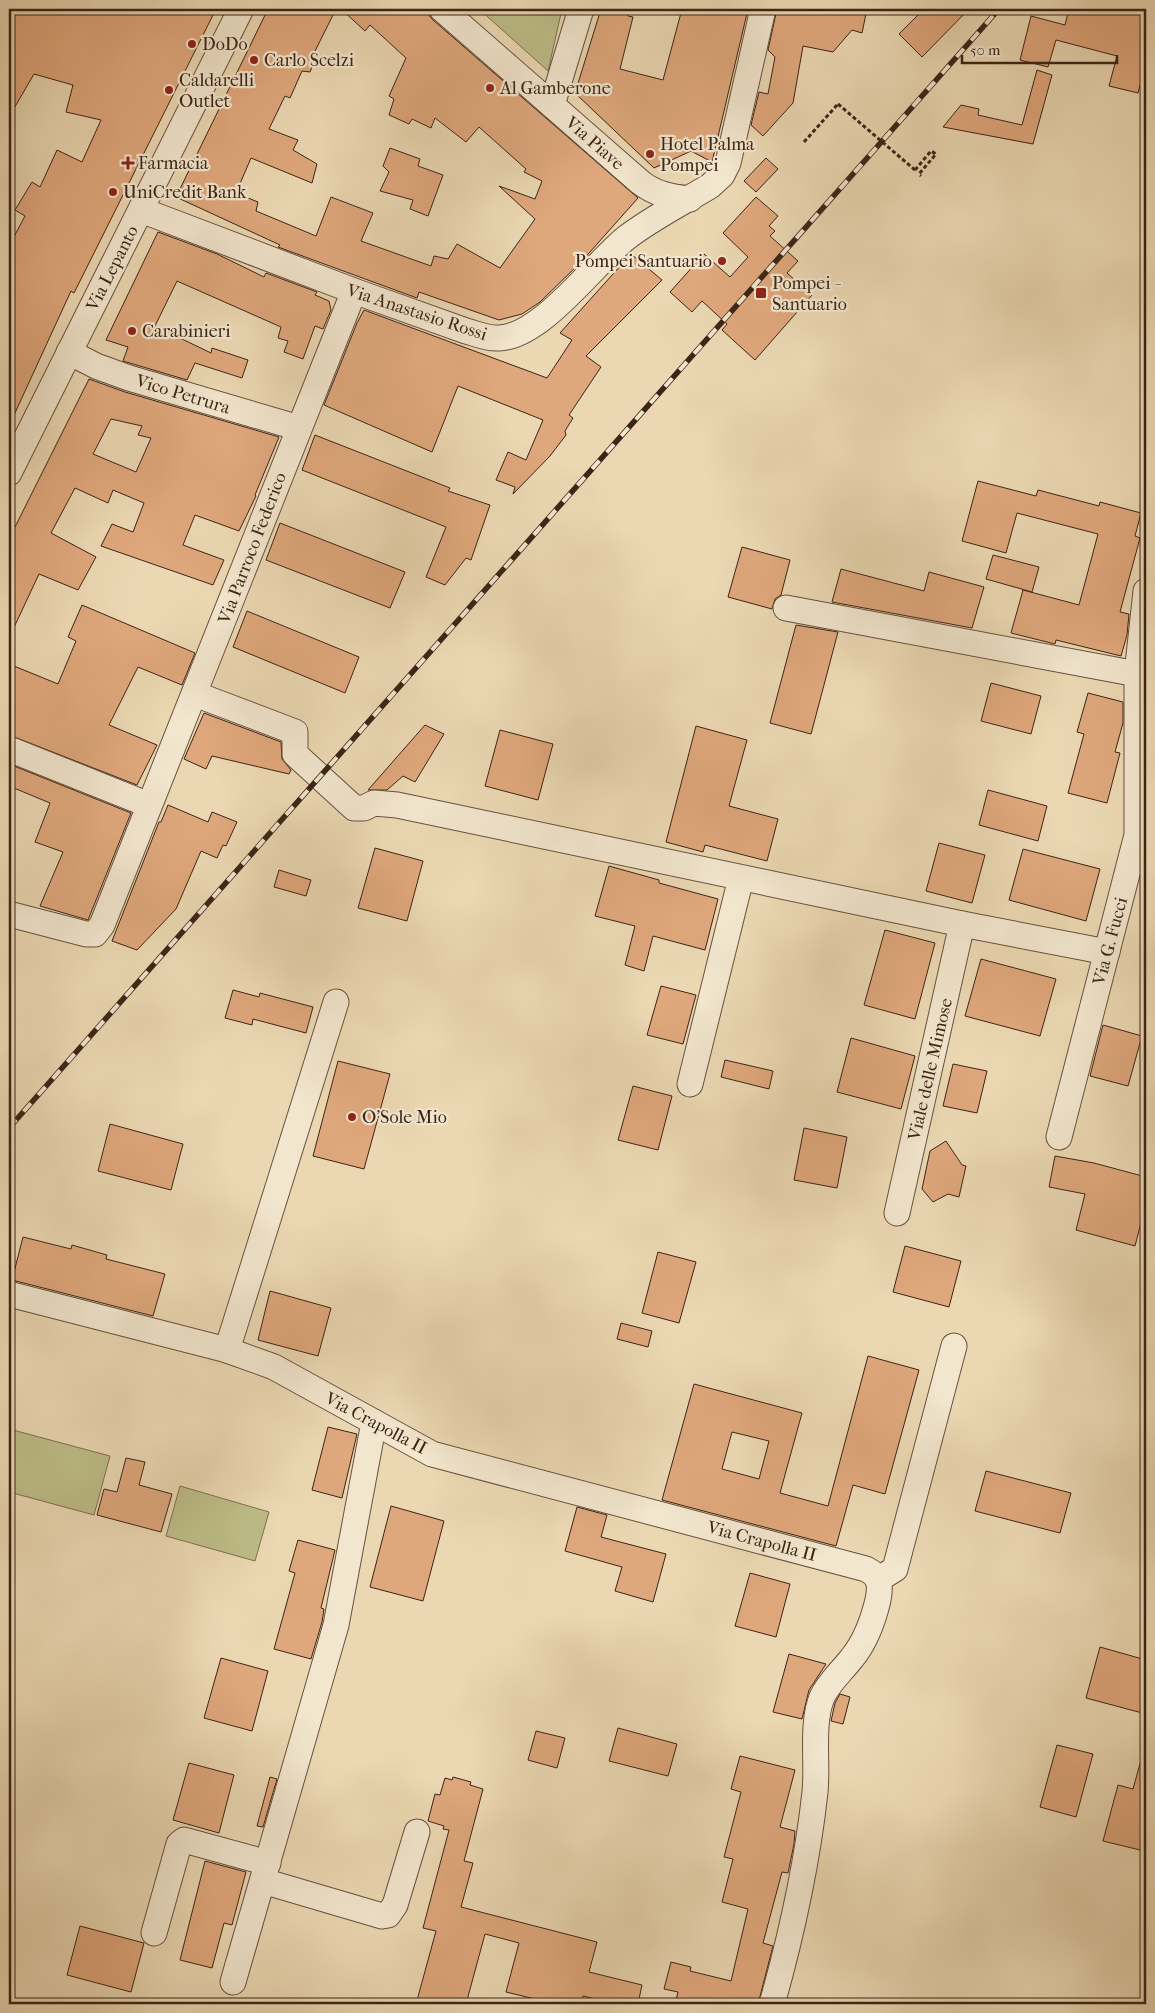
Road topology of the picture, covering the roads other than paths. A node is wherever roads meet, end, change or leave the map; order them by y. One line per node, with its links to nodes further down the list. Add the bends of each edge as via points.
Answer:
1 (241, 9): 7 (street, Via Lepanto)
2 (442, 9): 5 (street, Via Piave)
3 (581, 9): 5 (street)
4 (763, 9): 6 (street, Via Anastasio Rossi, via 728,163 722,175)
5 (552, 105): 6 (street, Via Piave, via 652,191)
6 (690, 199): 8 (street, Via Anastasio Rossi, via 627,238 540,320 522,331 500,338 466,331)
7 (141, 210): 8 (street, Via Anastasio Rossi); 9 (street, Via Lepanto)
8 (354, 291): 10 (street, Via Parroco Federico)
9 (69, 352): 10 (street, Vico Petrura, via 129,378); 11 (street, Via Lepanto)
10 (299, 428): 15 (street, Via Parroco Federico)
11 (9, 473)
12 (1146, 591): 14 (street, Via G. Fucci)
13 (786, 608): 14 (street)
14 (1137, 674): 18 (street, Via G. Fucci)
15 (195, 694): 17 (street, Via Parroco Federico); 19 (street, via 295,732 295,754 354,808 374,803 397,805)
16 (9, 749): 17 (street)
17 (149, 805): 20 (street, Via Parroco Federico, via 96,934)
18 (1142, 836): 22 (street, Via G. Fucci)
19 (742, 878): 21 (street); 24 (street)
20 (9, 914)
21 (962, 924): 22 (street); 26 (street, Viale delle Mimose)
22 (1107, 952): 25 (street, Via G. Fucci)
23 (336, 1002): 29 (street)
24 (690, 1084)
25 (1059, 1137)
26 (897, 1213)
27 (9, 1294): 29 (street, Via Crapolla II)
28 (954, 1346): 31 (street, via 895,1569)
29 (227, 1350): 30 (street, Via Crapolla II, via 274,1367)
30 (374, 1422): 31 (street, Via Crapolla II, via 432,1454 866,1569); 33 (street, via 336,1625)
31 (879, 1579): 36 (street, via 880,1591 866,1636 821,1700 815,1790 805,1869)
32 (417, 1832): 33 (street, via 395,1904 388,1914 382,1916)
33 (265, 1872): 34 (street, via 184,1840 178,1844); 35 (street)
34 (154, 1933)
35 (232, 1982)
36 (772, 2004)

